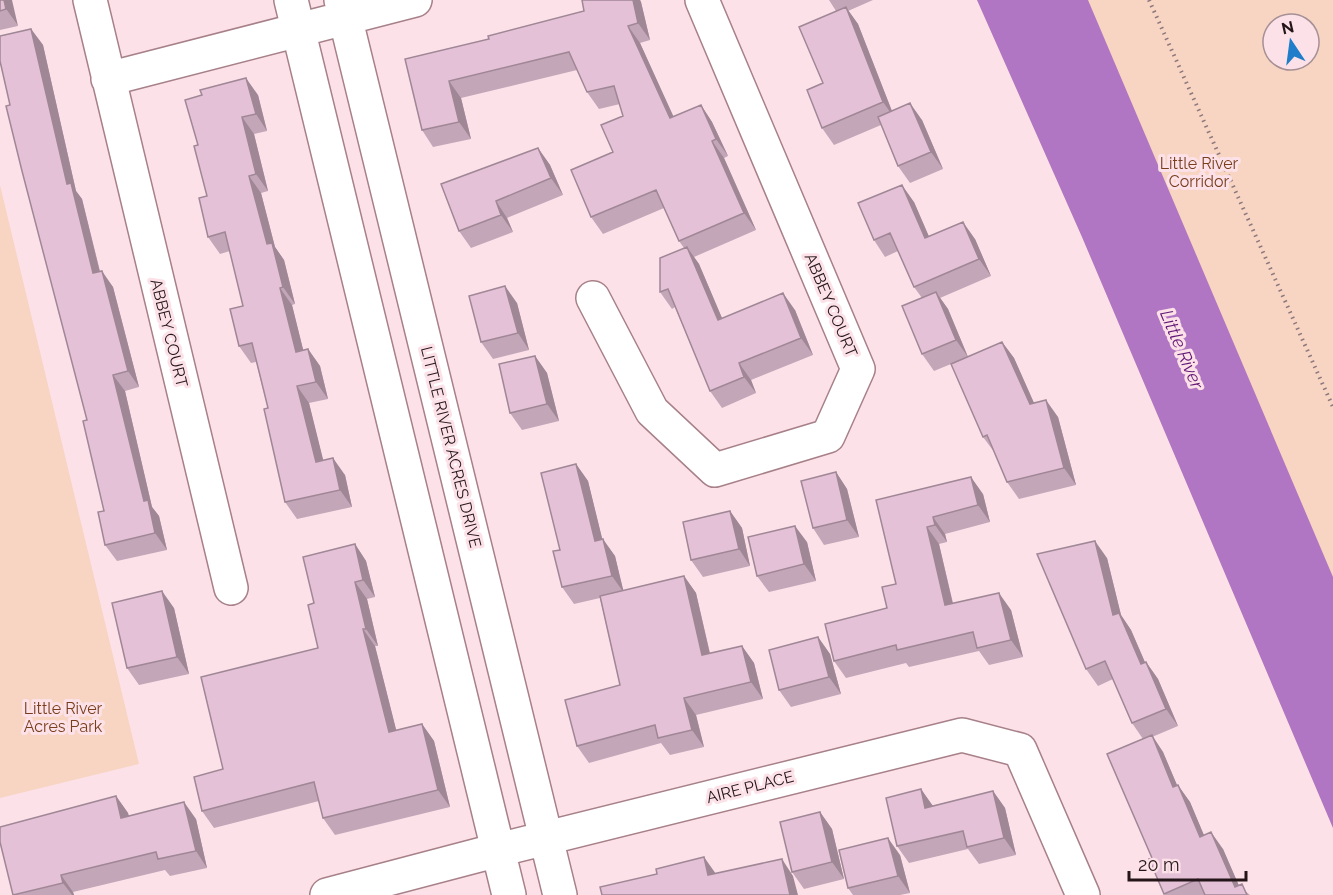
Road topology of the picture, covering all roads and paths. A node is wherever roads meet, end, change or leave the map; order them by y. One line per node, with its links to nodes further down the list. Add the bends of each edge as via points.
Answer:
1 (90, 0): 7 (street, ABBEY COURT)
2 (415, 0): 5 (street)
3 (702, 0): 8 (street, ABBEY COURT, via 858,369 828,436 715,470 652,411)
4 (1149, 0): 9 (path)
5 (343, 9): 6 (street); 11 (street, LITTLE RIVER ACRES DRIVE)
6 (294, 15): 7 (street); 12 (street)
7 (108, 79): 10 (street, ABBEY COURT)
8 (593, 298)
9 (1333, 407)
10 (231, 588)
11 (547, 838): 12 (street, AIRE PLACE); 15 (street, LITTLE RIVER ACRES DRIVE); 16 (street, AIRE PLACE, via 962,735 1020,750)
12 (498, 850): 13 (street, AIRE PLACE); 14 (street)
13 (327, 895)
14 (509, 895)
15 (560, 895)
16 (1083, 895)

